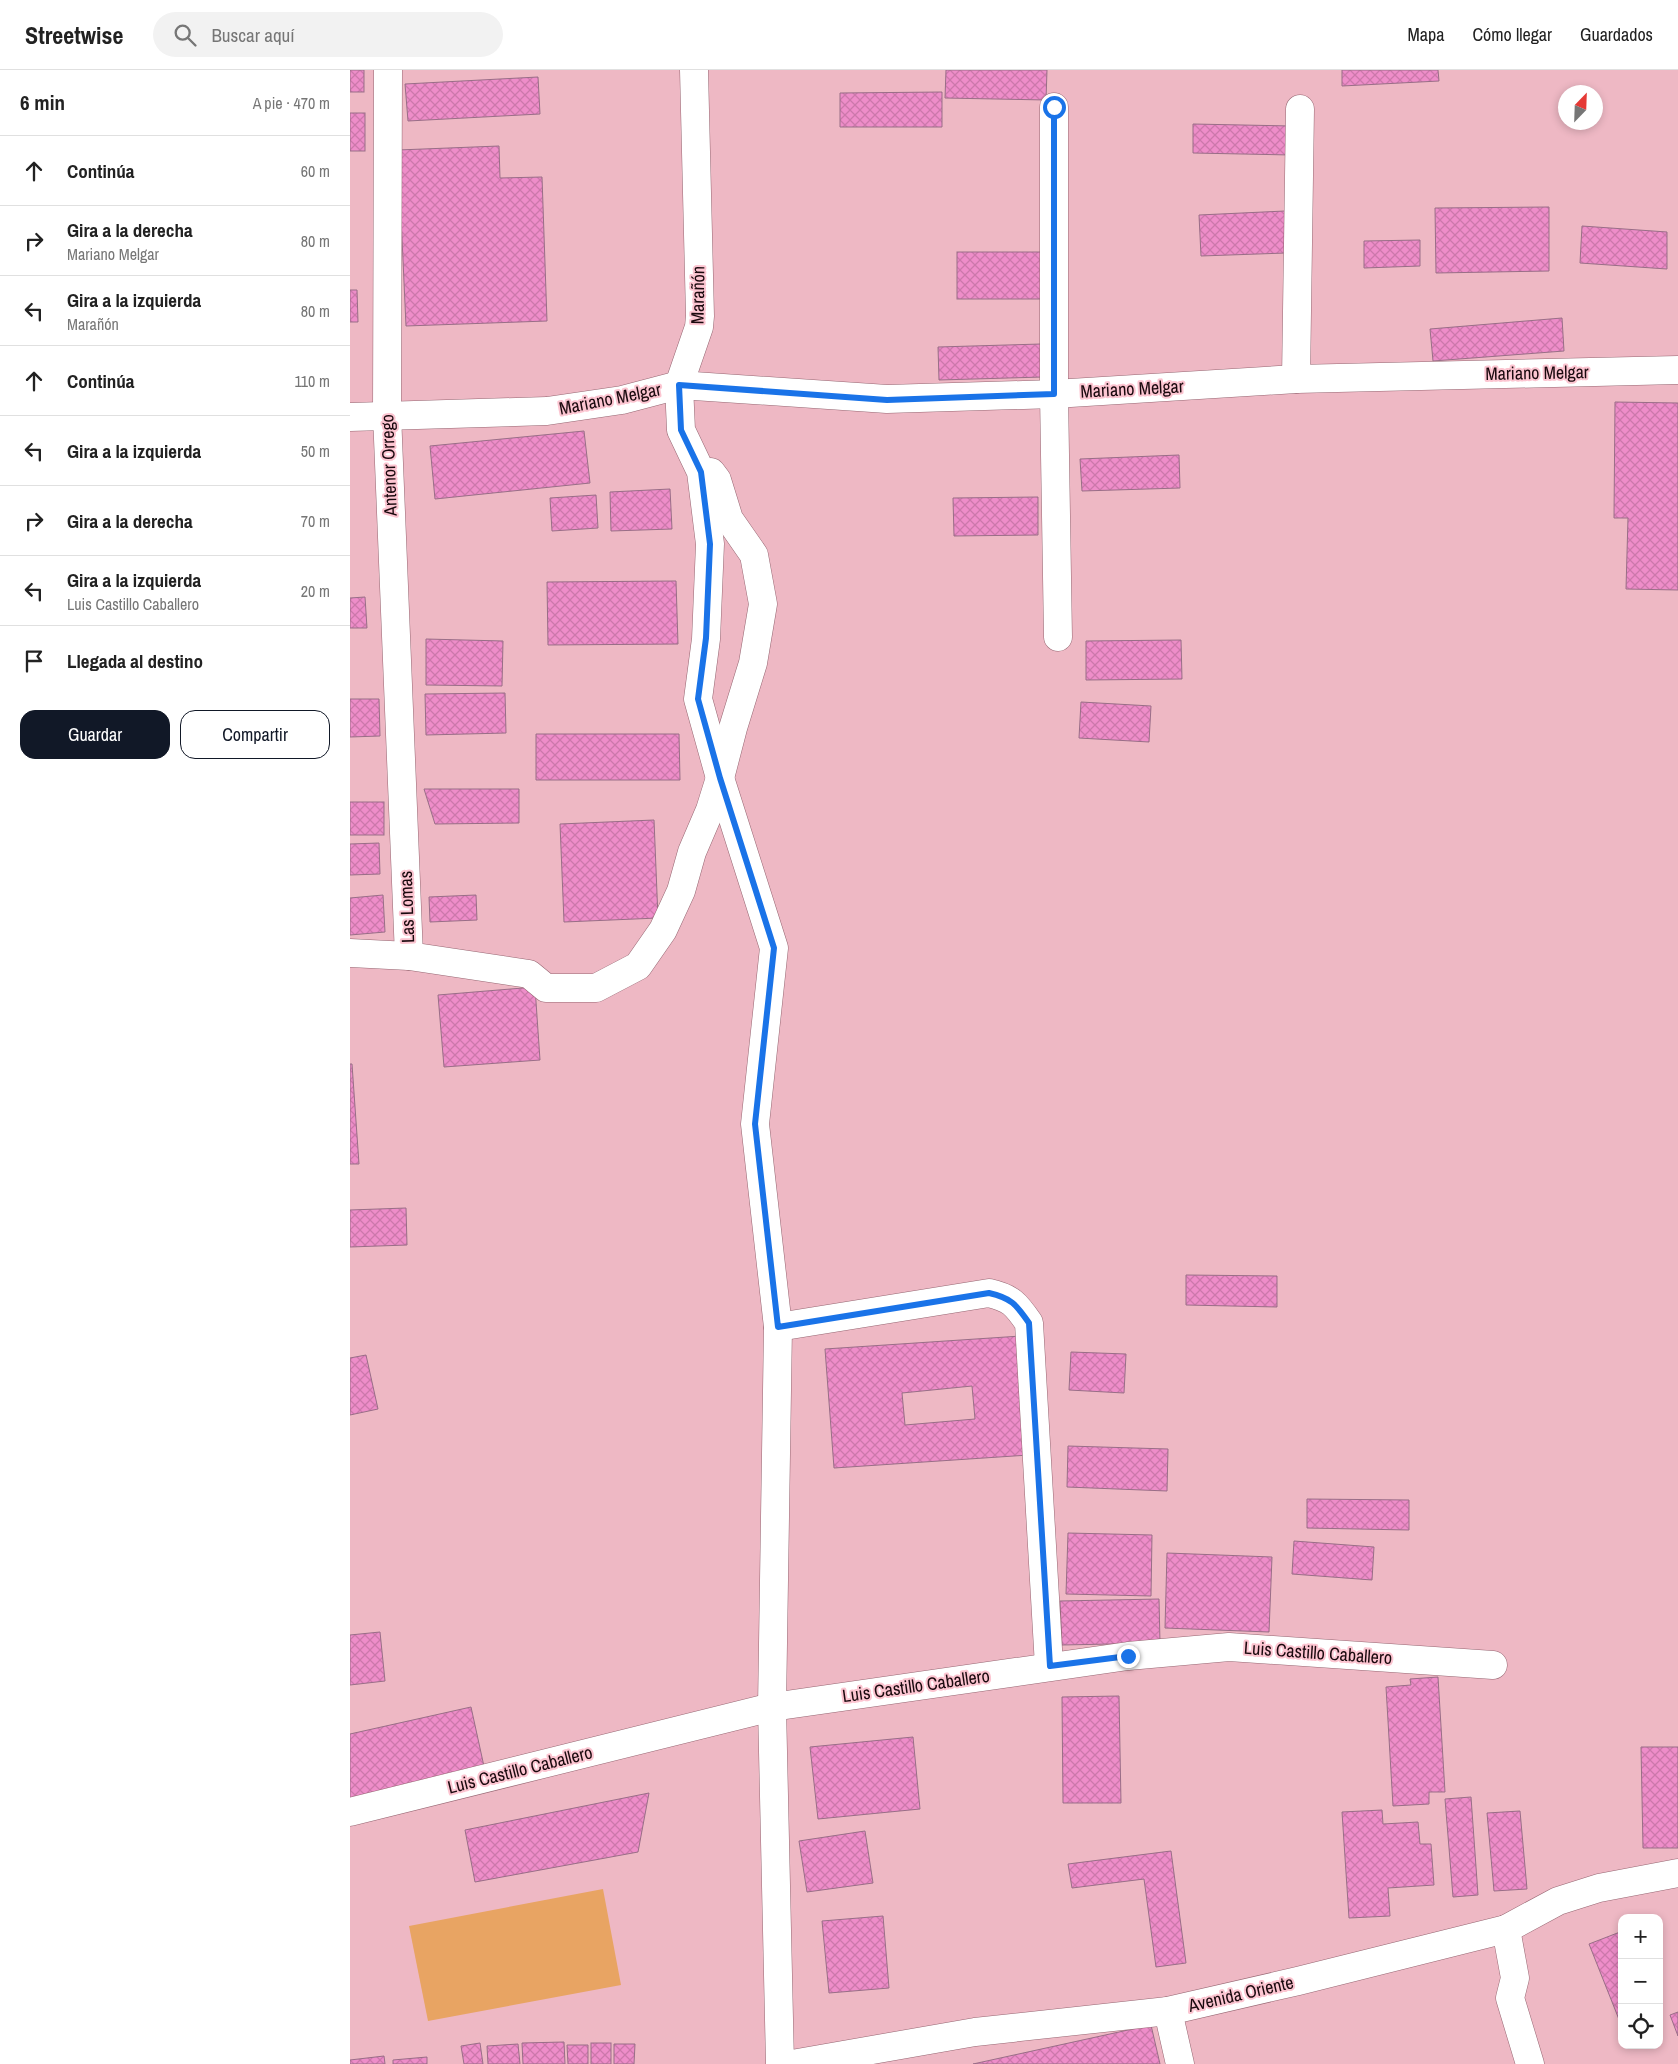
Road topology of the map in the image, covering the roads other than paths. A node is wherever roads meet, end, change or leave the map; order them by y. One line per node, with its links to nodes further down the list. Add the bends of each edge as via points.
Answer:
1 (388, 70): 9 (street, Antenor Orrego)
2 (694, 70): 7 (street, Marañón, via 700,316)
3 (1054, 107): 8 (street)
4 (1300, 109): 6 (street)
5 (1678, 370): 6 (street, Mariano Melgar)
6 (1296, 379): 8 (street, Mariano Melgar)
7 (679, 385): 8 (street, Mariano Melgar, via 887,400); 9 (street, Mariano Melgar, via 622,400 547,411); 11 (street, Marañón)
8 (1054, 394): 12 (street)
9 (387, 414): 10 (street, Mariano Melgar); 14 (street, Antenor Orrego)
10 (350, 417)
11 (681, 430): 13 (street, Marañón, via 701,472 710,544 706,638 698,699); 13 (street, via 717,480 729,519 754,555 763,604 753,663)
12 (1058, 636)
13 (720, 778): 16 (street, via 681,891 663,930 638,966 596,988 546,988 529,974); 17 (street, Marañón, via 774,948 755,1124)
14 (406, 860): 16 (street, Las Lomas)
15 (350, 953): 16 (street, Las Lomas)
16 (409, 956)
17 (778, 1327): 19 (street, via 989,1293 1006,1297 1020,1310 1029,1323); 20 (street, Marañón)
18 (1493, 1665): 19 (street, Luis Castillo Caballero, via 1229,1647)
19 (1050, 1666): 20 (street, Luis Castillo Caballero)
20 (772, 1707): 21 (street, Luis Castillo Caballero); 25 (street, Marañón)
21 (350, 1812)
22 (1678, 1872): 23 (street, Avenida Oriente, via 1599,1888 1558,1901)
23 (1506, 1929): 24 (street, Avenida Oriente); 28 (street, via 1515,1978 1510,1998)
24 (1168, 2011): 26 (street, Avenida Oriente, via 975,2032); 27 (street)
25 (780, 2064)
26 (792, 2064)
27 (1180, 2064)
28 (1530, 2064)

